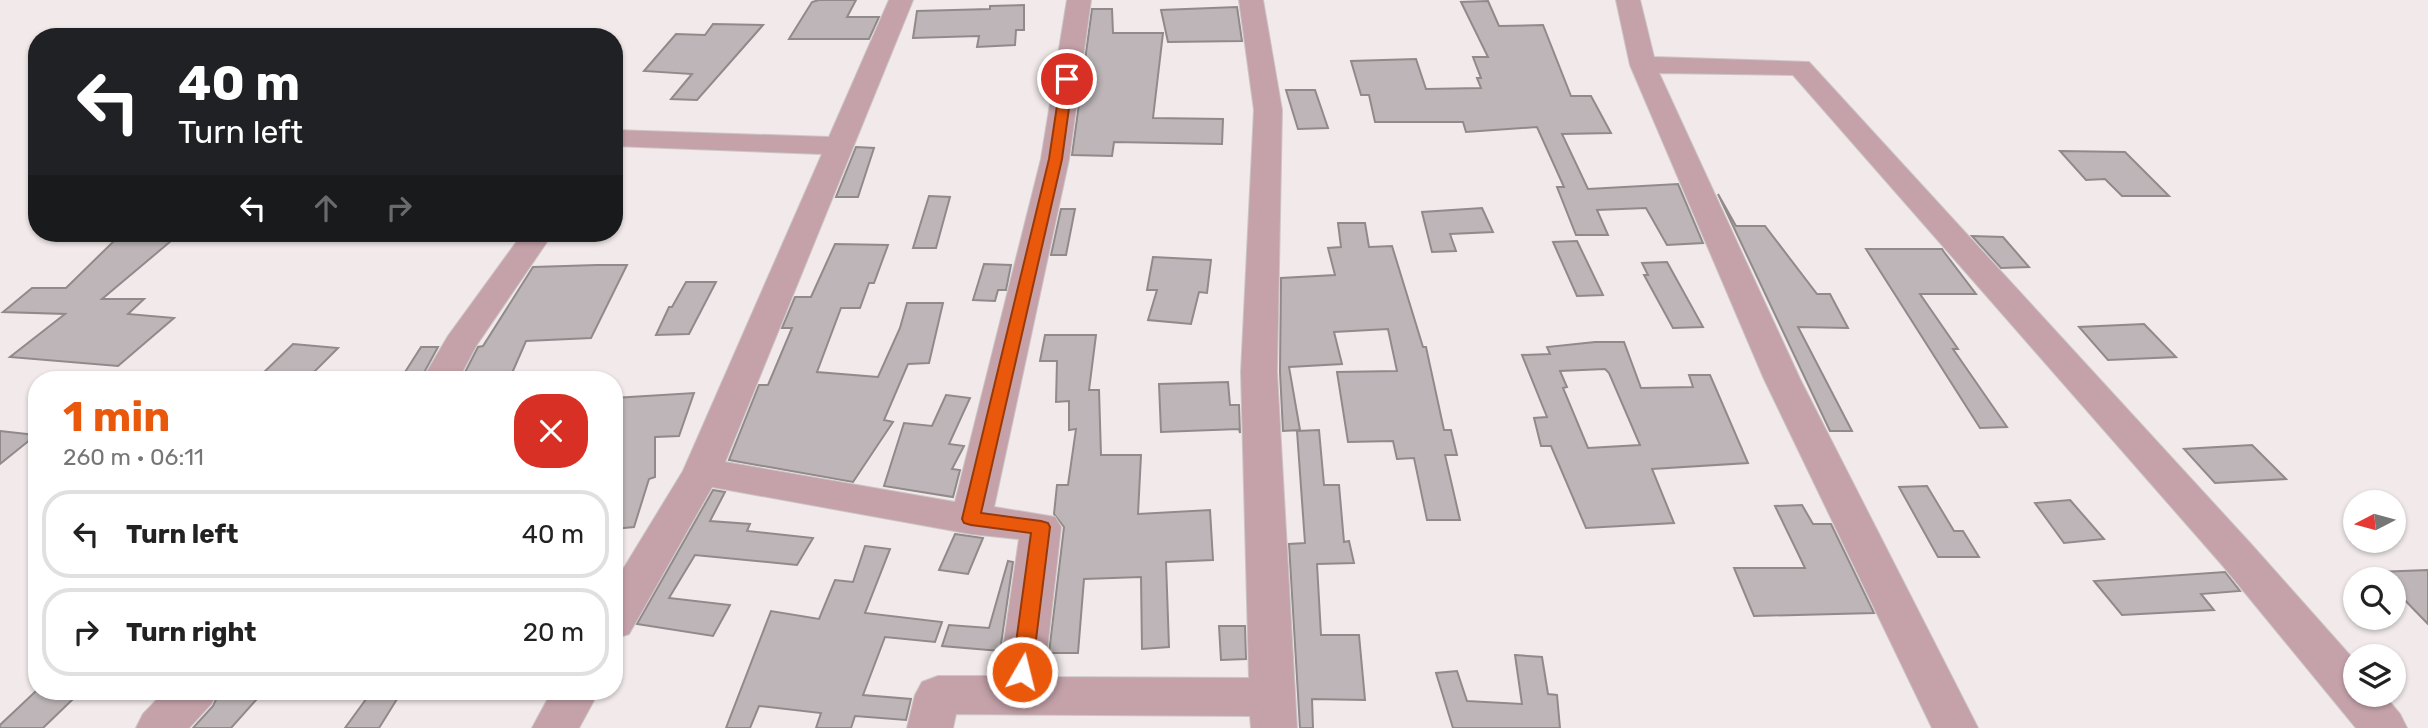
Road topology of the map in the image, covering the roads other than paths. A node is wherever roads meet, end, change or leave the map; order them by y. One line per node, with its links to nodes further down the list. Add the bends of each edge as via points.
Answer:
1 (901, 0): 7 (street)
2 (1079, 0): 11 (street, via 1055,159)
3 (1251, 0): 19 (street, via 1268,110 1259,372)
4 (1628, 0): 5 (street)
5 (1643, 65): 14 (street, via 1800,67); 23 (street, via 1782,379)
6 (623, 138): 7 (street)
7 (838, 146): 10 (street)
8 (532, 242): 9 (street)
9 (445, 371)
10 (702, 472): 11 (street); 12 (street)
11 (971, 519): 15 (street, via 1041,527)
12 (630, 567): 13 (street)
13 (623, 591)
14 (2343, 679)
15 (1019, 696): 19 (street); 22 (street, via 938,695)
16 (186, 700): 20 (street)
17 (571, 700): 21 (street)
18 (2367, 707): 24 (street)
19 (1273, 713)
20 (159, 728)
21 (555, 728)
22 (930, 728)
23 (1955, 728)
24 (2385, 728)

